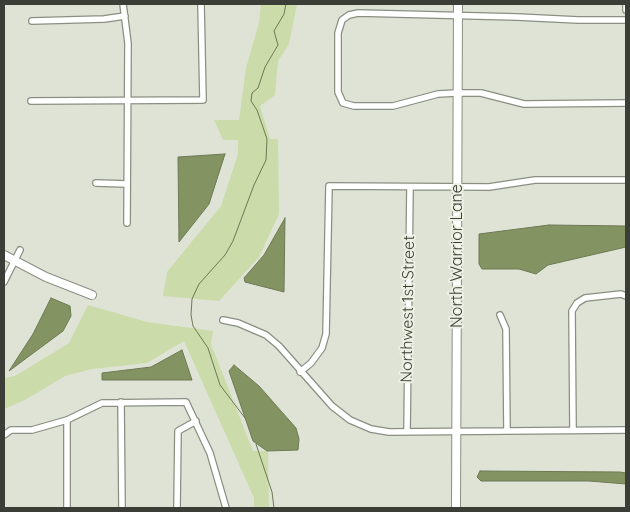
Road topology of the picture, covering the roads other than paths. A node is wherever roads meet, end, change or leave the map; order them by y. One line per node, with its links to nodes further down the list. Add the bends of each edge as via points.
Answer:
1 (122, 4): 6 (street)
2 (201, 4): 12 (street, via 202,100)
3 (458, 4): 7 (street, North Warrior Lane)
4 (626, 4): 5 (street)
5 (626, 10)
6 (125, 16): 9 (street); 12 (street)
7 (458, 16): 8 (street); 10 (street, North Warrior Lane); 10 (street, via 358,13 342,20 338,33 338,92 343,103 393,106 438,94)
8 (626, 20)
9 (32, 21)
10 (458, 93): 13 (street, via 481,93 524,104); 18 (street, North Warrior Lane)
11 (31, 101): 12 (street)
12 (128, 102): 16 (street)
13 (626, 103)
14 (626, 180): 18 (street, via 535,180 489,187)
15 (96, 183): 16 (street)
16 (127, 184): 19 (street)
17 (410, 187): 18 (street); 28 (street, via 329,186 326,334 322,348); 36 (street, Northwest 1st Street)
18 (457, 187): 34 (street, North Warrior Lane)
19 (127, 223)
20 (20, 250): 22 (street)
21 (4, 255): 22 (street)
22 (14, 261): 23 (street); 24 (street)
23 (4, 282)
24 (92, 295)
25 (626, 296): 32 (street, via 585,298 572,312)
26 (500, 315): 35 (street, via 506,329)
27 (224, 320): 28 (street, via 266,335)
28 (300, 372): 36 (street, via 350,420 371,429)
29 (121, 402): 30 (street, via 102,403); 31 (street, via 186,402); 39 (street)
30 (67, 420): 37 (street, via 32,430 11,430); 38 (street)
31 (196, 421): 40 (street, via 178,431); 41 (street, via 210,453)
32 (573, 430): 33 (street); 35 (street)
33 (626, 430)
34 (456, 431): 35 (street); 36 (street); 42 (street, North Warrior Lane)
35 (507, 431)
36 (407, 432)
37 (4, 435)
38 (67, 508)
39 (122, 508)
40 (177, 508)
41 (226, 508)
42 (456, 508)

